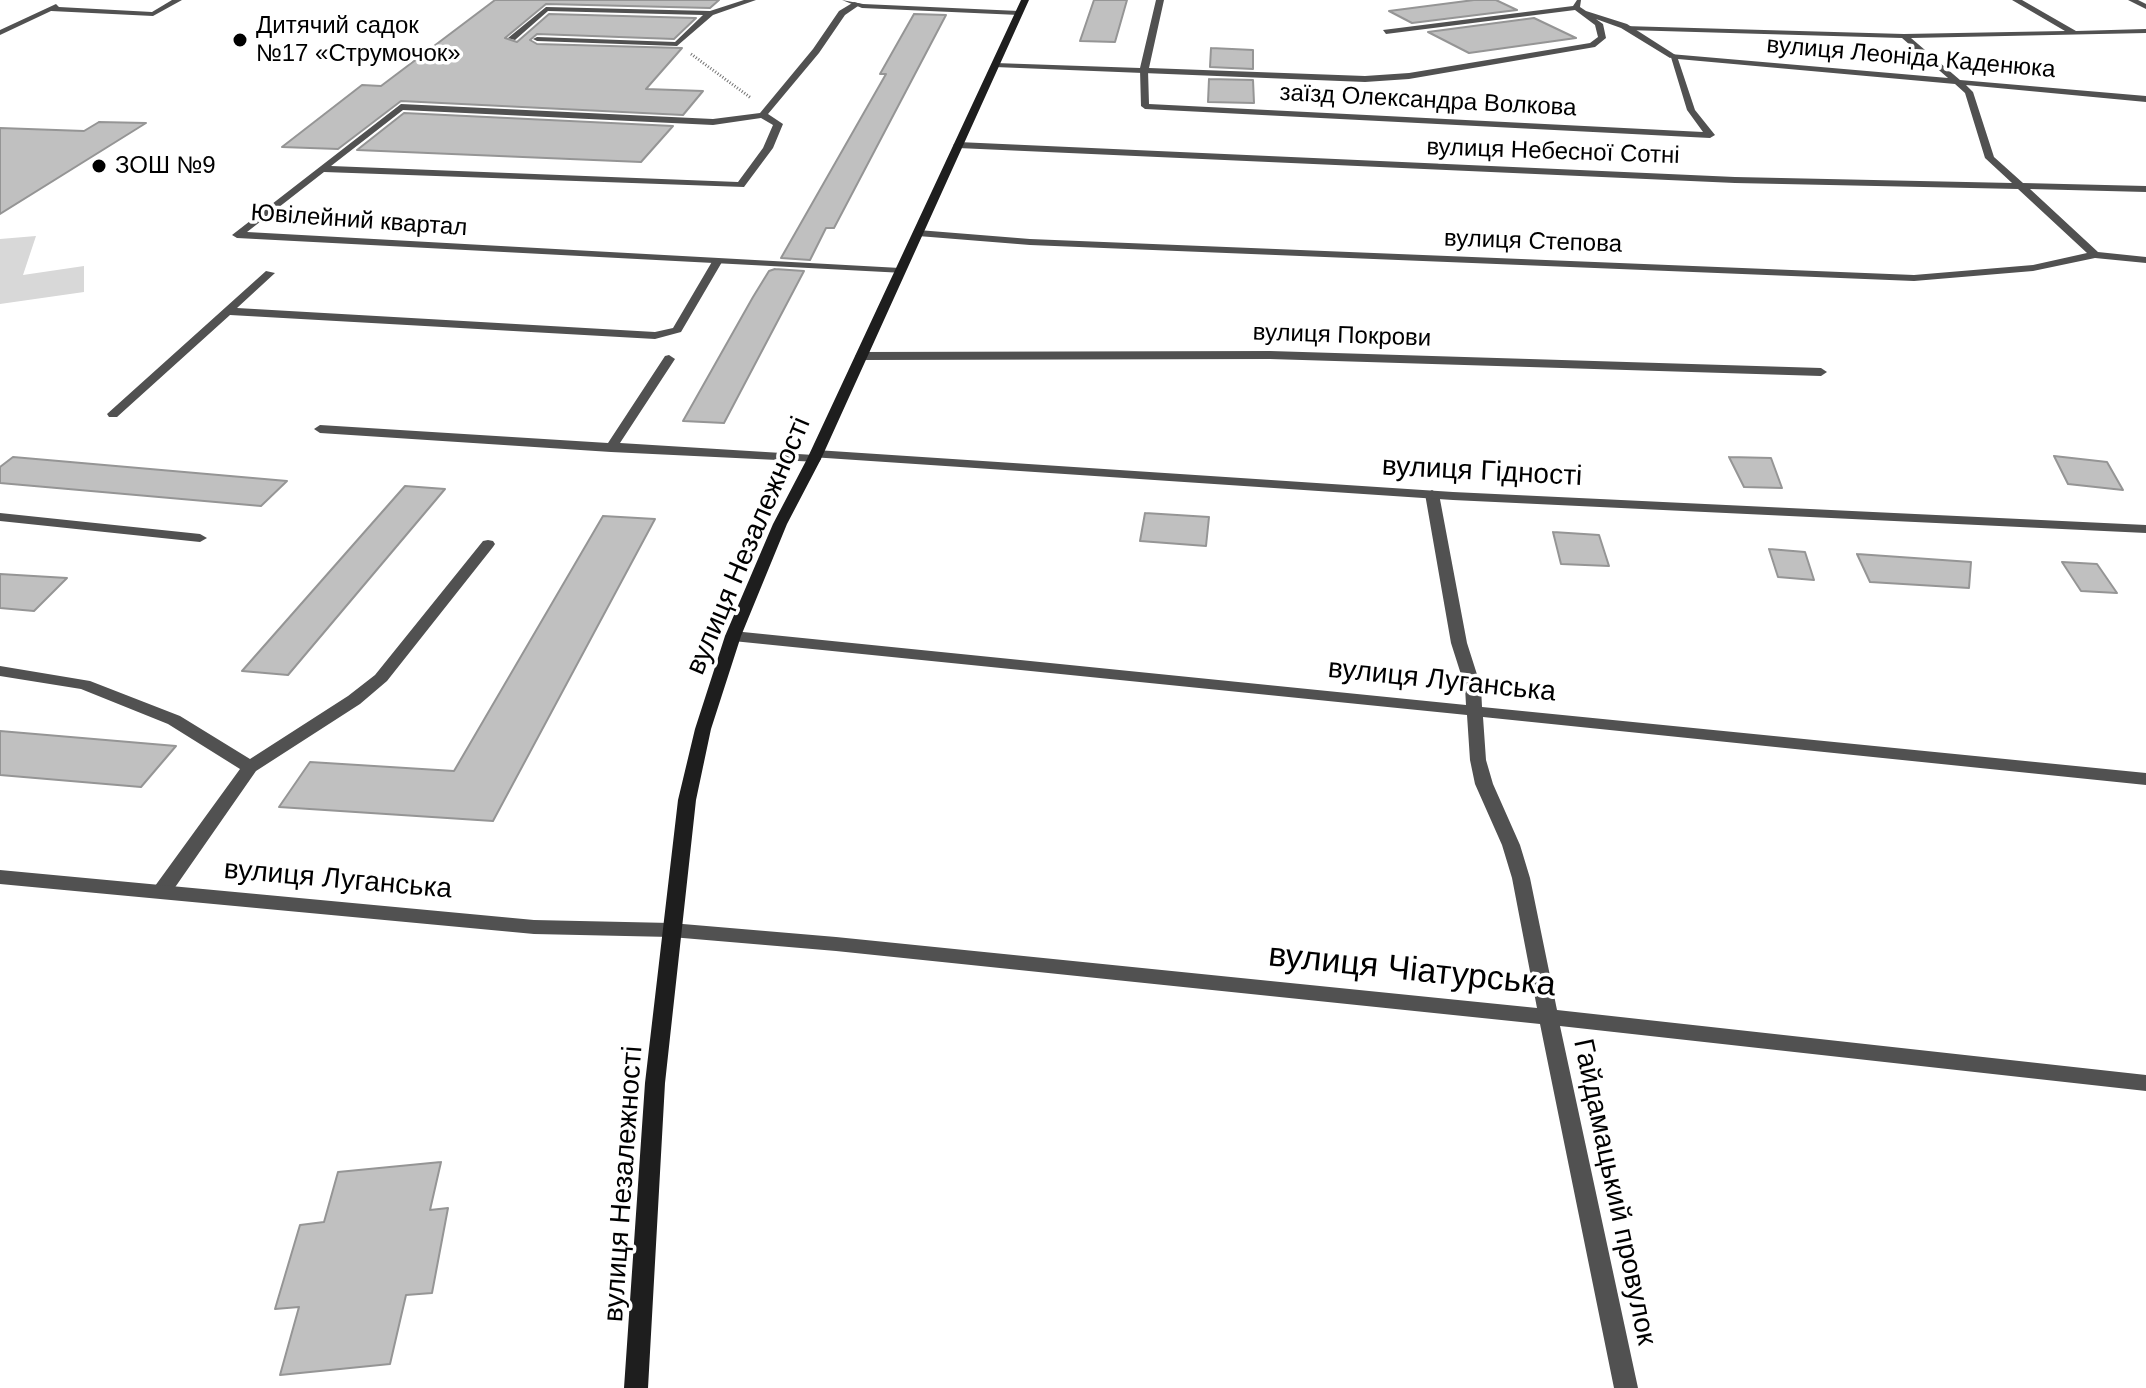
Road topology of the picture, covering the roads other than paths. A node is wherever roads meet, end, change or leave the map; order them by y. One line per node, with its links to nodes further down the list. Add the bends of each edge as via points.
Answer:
1 (69, 0): 12 (street)
2 (178, 0): 12 (street, via 153,14)
3 (752, 0): 13 (street)
4 (846, 0): 8 (street)
5 (1160, 0): 24 (street)
6 (2016, 0): 18 (street)
7 (2132, 0): 11 (street)
8 (857, 4): 10 (street); 27 (street, via 842,13)
9 (1576, 4): 14 (street); 16 (street); 24 (street, via 1599,24 1602,38 1592,45 1409,76)
10 (1022, 6): 23 (main road, вулиця Незалежності)
11 (2146, 7)
12 (50, 9): 17 (street)
13 (710, 13): 20 (street, via 546,9); 21 (street, via 677,44)
14 (1627, 28): 19 (street); 22 (street)
15 (2146, 31): 18 (street)
16 (1386, 32)
17 (0, 33)
18 (2075, 33): 19 (street)
19 (1904, 36): 25 (street)
20 (512, 38)
21 (537, 39)
22 (1673, 56): 24 (street, заїзд Олександра Волкова, via 1691,110 1710,135 1145,106); 25 (street, вулиця Леоніда Каденюка)
23 (995, 65): 24 (street); 28 (main road, вулиця Незалежності)
24 (1144, 70)
25 (1960, 85): 26 (street, вулиця Леоніда Каденюка); 30 (street, via 1969,92 1990,158)
26 (2146, 99)
27 (765, 112): 29 (street, Ювілейний квартал, via 713,122 401,107); 29 (street, via 778,124 741,185)
28 (958, 145): 30 (street, вулиця Небесної Сотні, via 1735,180); 32 (main road, вулиця Незалежності)
29 (322, 169): 35 (street, Ювілейний квартал, via 237,235)
30 (2016, 185): 31 (street, вулиця Небесної Сотні); 33 (street)
31 (2146, 189)
32 (918, 233): 33 (street, вулиця Степова, via 1914,278 2033,268); 37 (main road, вулиця Незалежності)
33 (2095, 255): 34 (street, вулиця Степова); 36 (street)
34 (2146, 260)
35 (717, 262): 37 (street, Ювілейний квартал); 39 (street, via 677,330 655,336)
36 (2146, 269)
37 (900, 271): 40 (main road, вулиця Незалежності)
38 (270, 273): 39 (street)
39 (228, 311): 43 (street)
40 (861, 356): 42 (street, вулиця Покрови, via 1270,355); 46 (main road, вулиця Незалежності)
41 (669, 359): 45 (street)
42 (1821, 372)
43 (113, 414)
44 (320, 429): 45 (street, вулиця Гідності)
45 (611, 448): 46 (street, вулиця Гідності)
46 (815, 457): 47 (street, вулиця Гідності); 52 (main road, вулиця Незалежності)
47 (1432, 494): 49 (street, вулиця Гідності); 54 (street, Гайдамацький провулок)
48 (0, 517): 50 (street)
49 (2146, 529)
50 (200, 538)
51 (488, 544): 55 (street, via 381,678)
52 (733, 636): 54 (street, вулиця Луганська); 59 (main road, вулиця Незалежності, via 687,800)
53 (0, 671): 55 (street, via 84,685 174,720)
54 (1476, 712): 56 (street, вулиця Луганська); 60 (street, Гайдамацький провулок, via 1478,760 1521,878)
55 (250, 767): 58 (street)
56 (2146, 779)
57 (0, 877): 58 (street, вулиця Луганська)
58 (162, 891): 59 (street, вулиця Луганська, via 534,927)
59 (671, 930): 60 (street, вулиця Чіатурська); 62 (main road, вулиця Незалежності, via 655,1083)
60 (1549, 1017): 61 (street, вулиця Чіатурська); 63 (street, Гайдамацький провулок)
61 (2146, 1083)
62 (636, 1388)
63 (1626, 1388)

